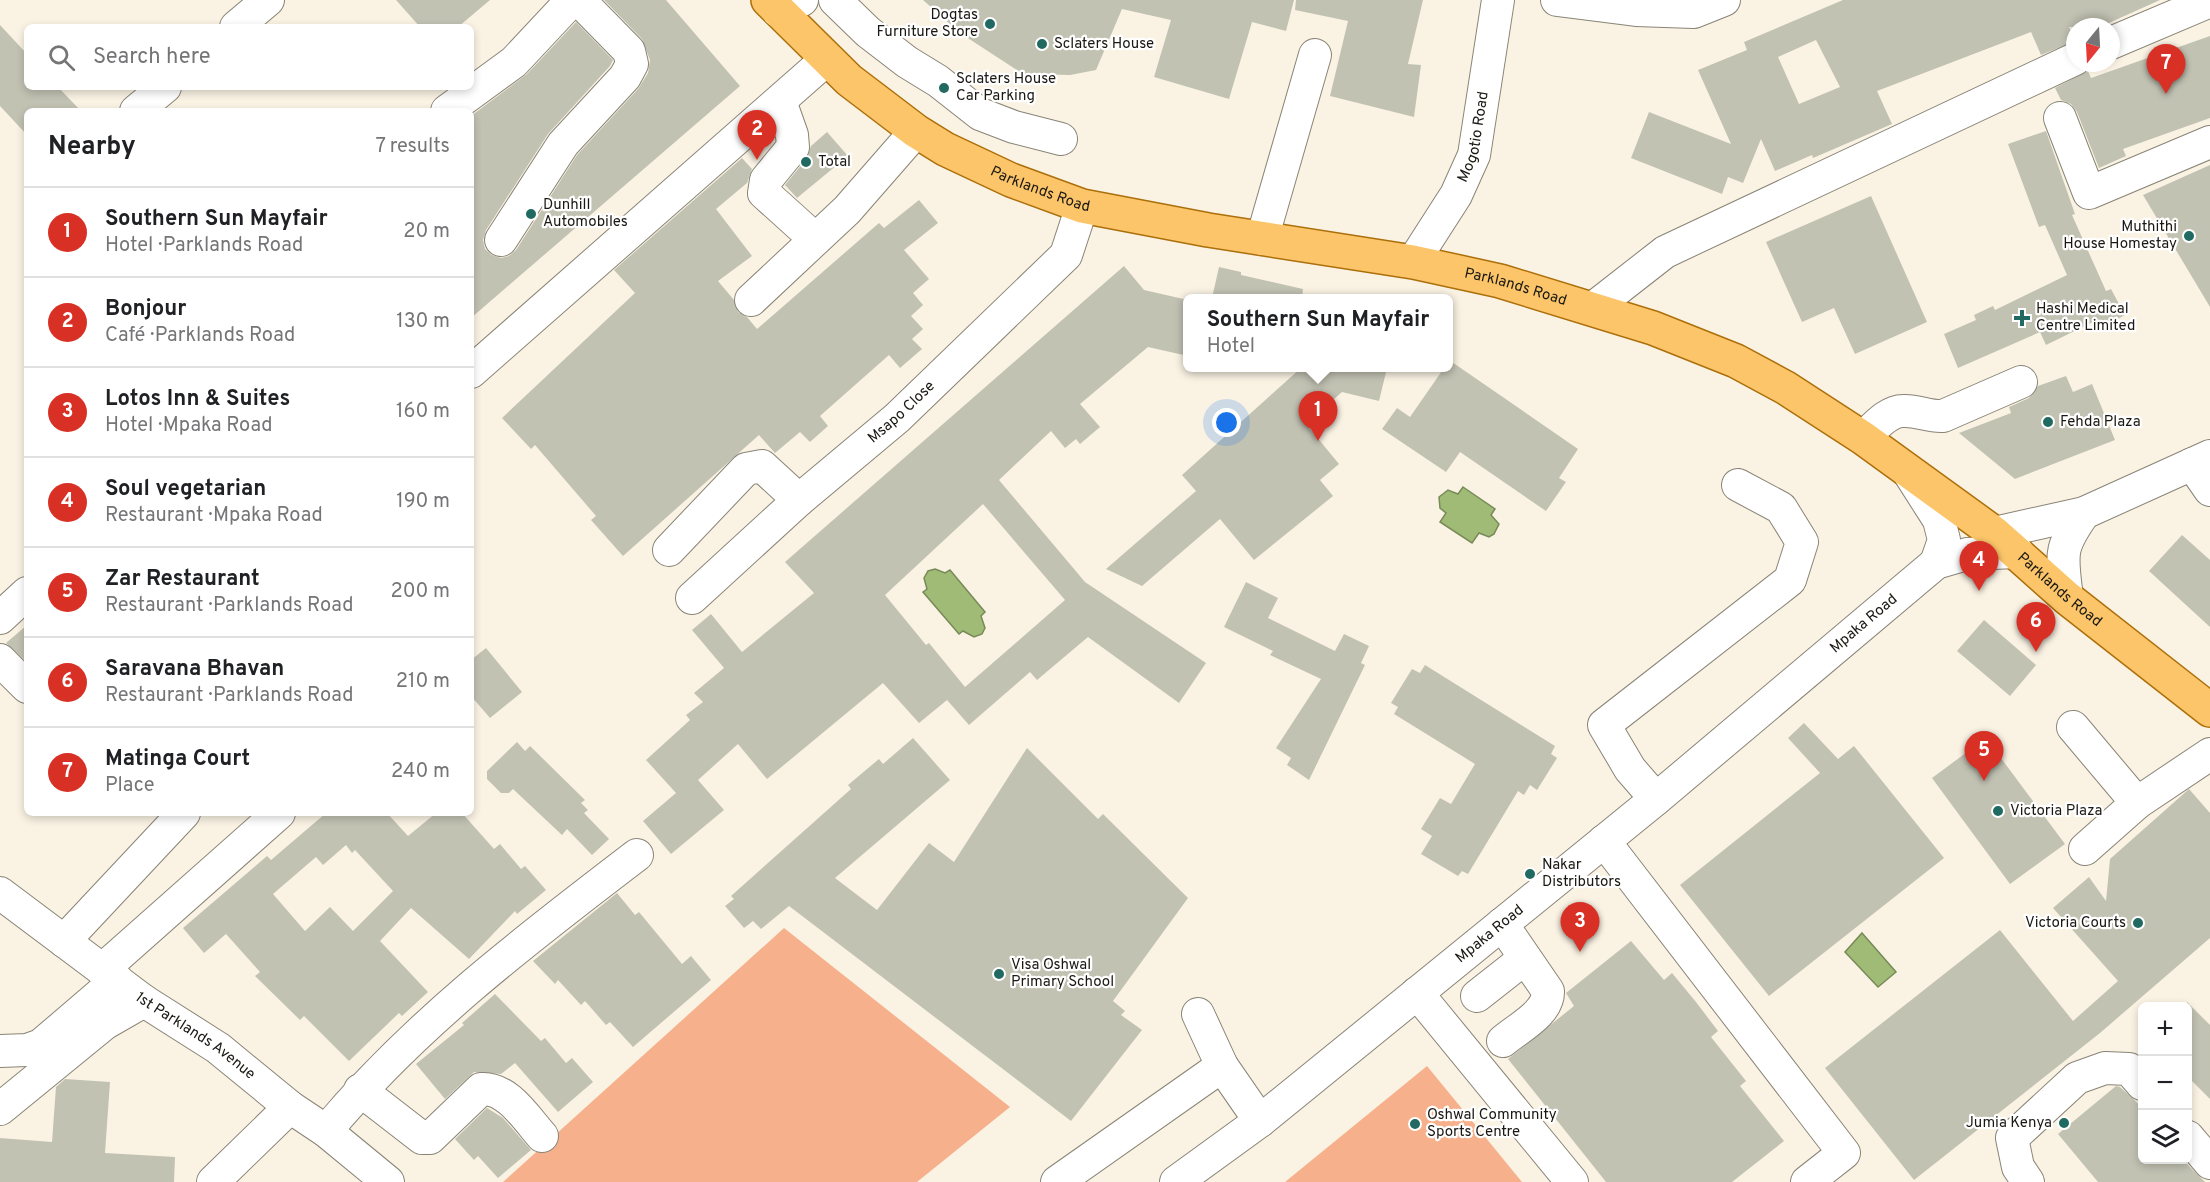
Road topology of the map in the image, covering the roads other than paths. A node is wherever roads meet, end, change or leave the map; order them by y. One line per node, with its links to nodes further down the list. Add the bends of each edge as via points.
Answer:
1 (268, 0): 10 (street)
2 (572, 0): 18 (street, via 514,62)
3 (579, 0): 26 (street, via 629,51 632,64 625,77 563,144)
4 (835, 0): 21 (street, via 891,50 980,114)
5 (1498, 0): 27 (street, Mogotio Road, via 1474,155 1456,195)
6 (1557, 0): 7 (street, via 1636,10 1694,12)
7 (1724, 0)
8 (2210, 1): 11 (street)
9 (783, 4): 13 (main road, Parklands Road)
10 (240, 24)
11 (2120, 38)
12 (1315, 55): 25 (street)
13 (827, 59): 16 (street); 20 (main road, Parklands Road)
14 (2066, 63): 29 (street, via 1665,252)
15 (161, 90): 17 (street)
16 (780, 101): 24 (street, via 793,147 766,180 764,193); 30 (street)
17 (140, 108)
18 (451, 108)
19 (2060, 118): 22 (street, via 2089,193)
20 (916, 131): 23 (main road, Parklands Road, via 1011,180); 24 (street, via 847,210)
21 (1061, 139)
22 (2210, 142)
23 (1082, 206): 25 (main road, Parklands Road); 37 (street, Msapo Close, via 1066,255 897,418)
24 (815, 239): 28 (street)
25 (1262, 239): 27 (main road, Parklands Road)
26 (501, 240)
27 (1413, 262): 29 (main road, Parklands Road, via 1500,281)
28 (751, 300)
29 (1592, 309): 32 (main road, Parklands Road, via 1736,361)
30 (474, 369)
31 (2021, 382): 32 (street, via 1943,416 1894,413)
32 (1863, 438): 34 (main road, Parklands Road)
33 (2201, 460): 36 (street); 38 (street, Mpaka Road)
34 (1908, 471): 39 (main road, Parklands Road); 41 (street, via 1939,520 1944,540)
35 (1738, 485): 51 (street, via 1781,508 1802,543 1790,580 1604,725 1630,769)
36 (2210, 490)
37 (799, 500): 40 (street, via 762,466 746,469); 43 (street, Msapo Close)
38 (2084, 513): 39 (street, Mpaka Road); 44 (street, via 2066,539 2062,557)
39 (2006, 542): 41 (street, Mpaka Road); 44 (main road, Parklands Road)
40 (669, 550)
41 (1936, 563): 51 (street, Mpaka Road)
42 (24, 596): 45 (street)
43 (692, 598)
44 (2067, 598): 48 (main road, Parklands Road)
45 (0, 618)
46 (0, 660): 47 (street)
47 (24, 684)
48 (2210, 710)
49 (2073, 727): 52 (street)
50 (2210, 754): 52 (street)
51 (1656, 799): 55 (street, Mpaka Road)
52 (2137, 803): 56 (street)
53 (181, 816): 60 (street)
54 (276, 816): 62 (street)
55 (1604, 841): 59 (street, Mpaka Road); 84 (street, via 1844,1153)
56 (2085, 849)
57 (637, 855): 71 (street, via 429,1022)
58 (0, 893): 60 (street, 1st Parklands Avenue)
59 (1502, 924): 61 (street); 63 (street, Mpaka Road)
60 (64, 941): 62 (street, 1st Parklands Avenue)
61 (1524, 959): 64 (street); 67 (street, via 1548,991 1548,998 1544,1007)
62 (110, 975): 65 (street, 1st Parklands Avenue); 68 (street, via 40,1045 27,1050)
63 (1417, 993): 74 (street, Mpaka Road); 83 (street)
64 (1477, 996)
65 (144, 1000): 72 (street, 1st Parklands Avenue, via 218,1048); 73 (street, via 104,1024)
66 (1198, 1014): 69 (street)
67 (1503, 1041)
68 (0, 1051)
69 (1222, 1066): 74 (street); 81 (street)
70 (2138, 1079): 85 (street, via 2129,1069 2105,1068 2078,1078 2012,1138 2018,1167)
71 (360, 1090): 75 (street); 76 (street, via 422,1138 430,1138 481,1089 491,1088 503,1093)
72 (290, 1107): 75 (street, 1st Parklands Avenue); 79 (street)
73 (0, 1109)
74 (1260, 1120): 82 (street, Mpaka Road)
75 (326, 1131): 80 (street, 1st Parklands Avenue)
76 (542, 1136)
77 (2192, 1143): 78 (street)
78 (2210, 1163)
79 (213, 1182)
80 (388, 1182)
81 (1057, 1182)
82 (1176, 1182)
83 (1572, 1182)
84 (1807, 1182)
85 (2028, 1182)

